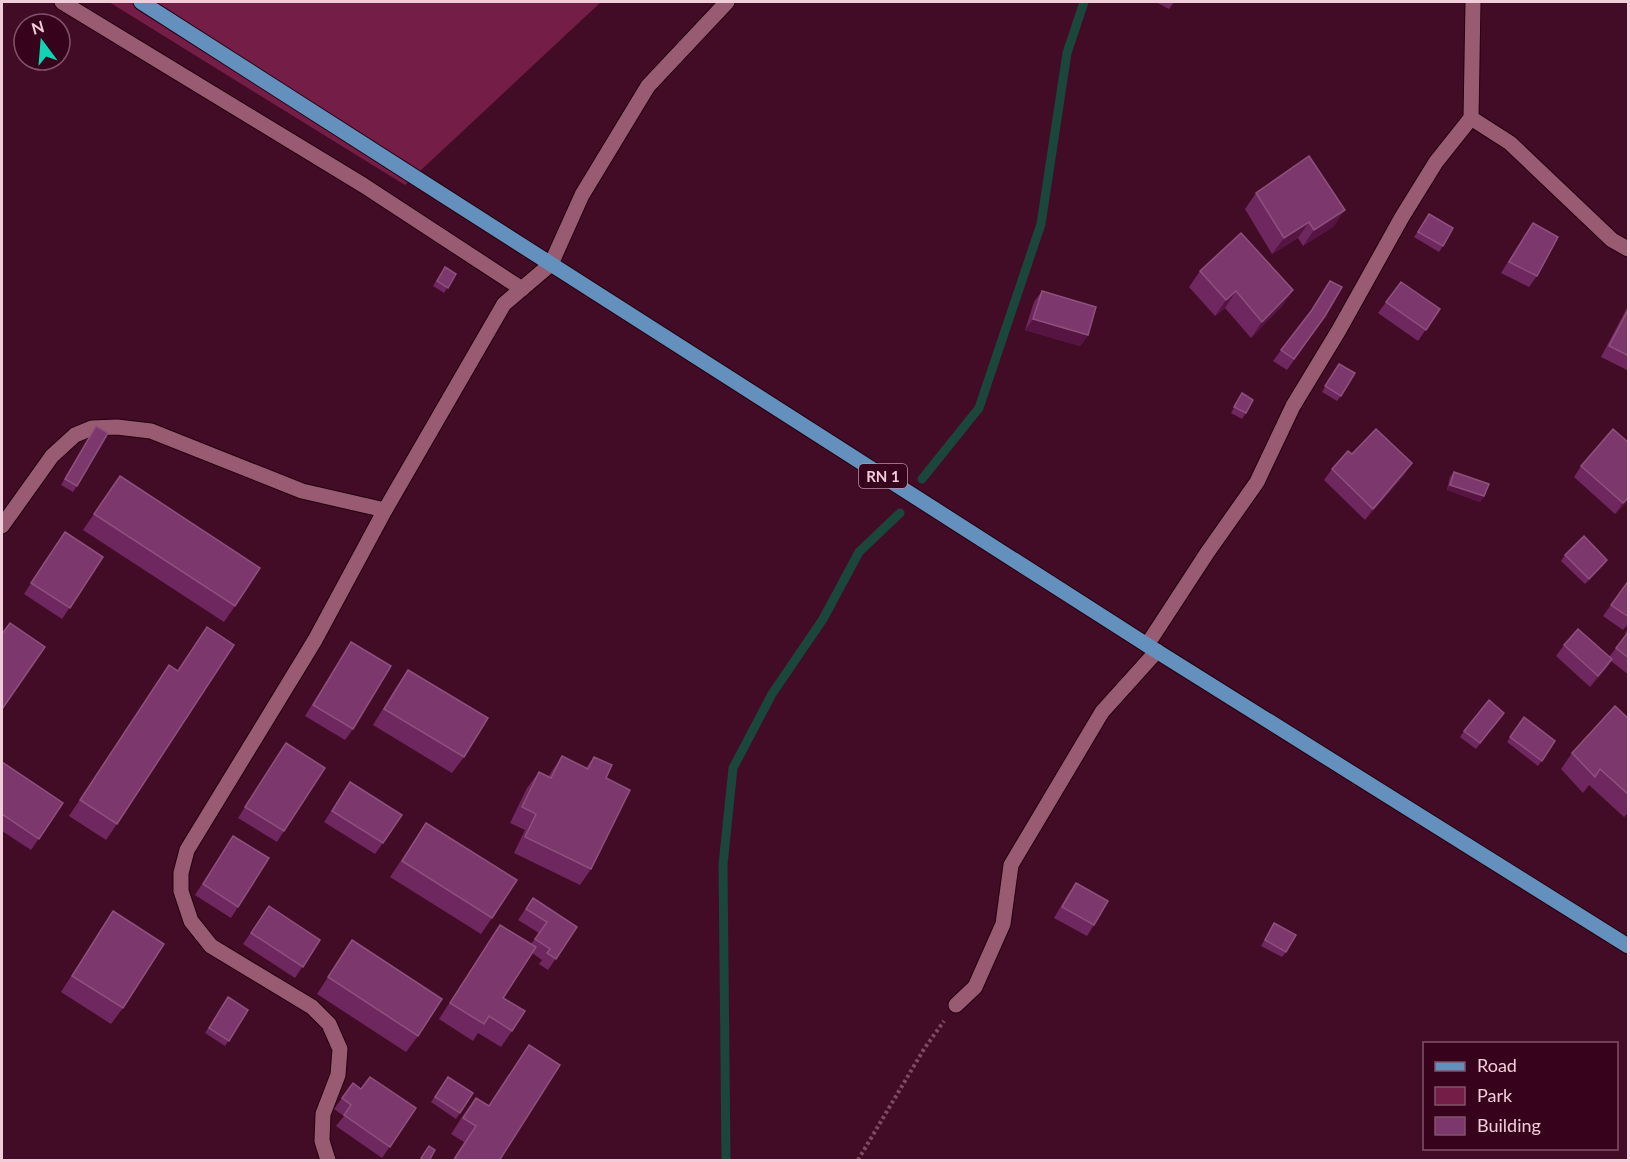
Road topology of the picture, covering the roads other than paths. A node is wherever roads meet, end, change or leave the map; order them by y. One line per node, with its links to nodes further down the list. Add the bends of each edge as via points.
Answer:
1 (62, 2): 8 (street, via 363,185)
2 (141, 2): 7 (main road, RN 1)
3 (727, 2): 7 (street, via 648,86 582,195)
4 (1473, 2): 5 (street)
5 (1471, 118): 6 (street, via 1510,143 1612,240); 11 (street, via 1402,217 1293,406 1257,482 1207,553)
6 (1629, 249)
7 (551, 264): 8 (street); 11 (main road, RN 1)
8 (522, 289): 9 (street, via 504,304)
9 (386, 510): 10 (street, via 302,491 151,431 109,427 75,435 52,456); 14 (street, via 315,640 187,850 180,873 181,891 191,921 211,946 312,1007 329,1024 340,1049 338,1075 323,1114 322,1141)
10 (2, 526)
11 (1152, 648): 12 (main road, RN 1); 13 (street, via 1102,712 1011,866 1003,924 975,987)
12 (1629, 946)
13 (956, 1005)
14 (328, 1161)

